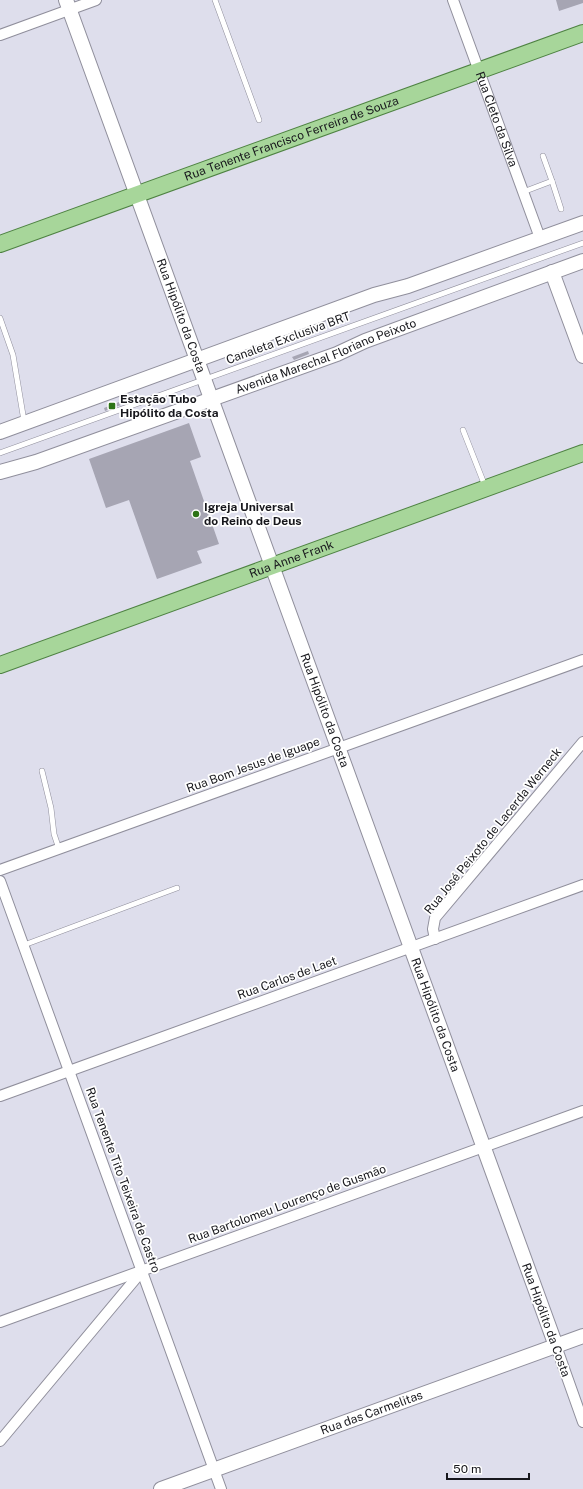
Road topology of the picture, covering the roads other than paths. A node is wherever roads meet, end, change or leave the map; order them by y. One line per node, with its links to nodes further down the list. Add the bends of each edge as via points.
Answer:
1 (96, 0): 4 (street)
2 (215, 0): 8 (lane)
3 (454, 0): 7 (street, Rua Cleto da Silva)
4 (68, 5): 6 (street); 12 (street, Rua Hipólito da Costa)
5 (583, 33): 7 (main road, Rua Tenente Francisco Ferreira de Souza)
6 (0, 35)
7 (479, 71): 11 (street, Rua Cleto da Silva); 12 (main road, Rua Tenente Francisco Ferreira de Souza)
8 (259, 120)
9 (543, 156): 10 (lane)
10 (552, 181): 11 (lane); 13 (lane)
11 (523, 192): 15 (street, Rua Cleto da Silva)
12 (137, 195): 17 (main road, Rua Tenente Francisco Ferreira de Souza); 22 (street, Rua Hipólito da Costa)
13 (561, 209)
14 (583, 223): 15 (street)
15 (540, 238): 22 (street)
16 (583, 243): 23 (lane, Canaleta Exclusiva BRT)
17 (0, 244)
18 (583, 261): 19 (street, Avenida Marechal Floriano Peixoto)
19 (552, 272): 21 (street); 24 (street, Avenida Marechal Floriano Peixoto)
20 (0, 318): 25 (lane, via 14,355)
21 (583, 356)
22 (197, 360): 23 (street, Rua Hipólito da Costa); 25 (street)
23 (204, 380): 24 (street, Rua Hipólito da Costa); 28 (lane, Canaleta Exclusiva BRT)
24 (211, 399): 30 (street, Avenida Marechal Floriano Peixoto, via 36,462); 32 (street, Rua Hipólito da Costa)
25 (25, 422): 27 (street)
26 (463, 430): 31 (lane)
27 (0, 432)
28 (0, 453)
29 (583, 453): 31 (main road, Rua Anne Frank)
30 (0, 472)
31 (486, 488): 32 (main road, Rua Anne Frank)
32 (272, 566): 34 (main road, Rua Anne Frank); 36 (street, Rua Hipólito da Costa)
33 (583, 660): 36 (street, Rua Bom Jesus de Iguape)
34 (0, 665)
35 (583, 742): 43 (street, Rua José Peixoto de Lacerda Werneck, via 436,918 432,929)
36 (338, 748): 38 (street, Rua Bom Jesus de Iguape); 45 (street, Rua Hipólito da Costa)
37 (42, 771): 38 (lane)
38 (59, 849): 39 (street, Rua Bom Jesus de Iguape)
39 (0, 870)
40 (0, 881): 44 (street, Rua Tenente Tito Teixeira de Castro)
41 (583, 885): 43 (street, Rua Carlos de Laet)
42 (177, 888): 44 (lane)
43 (435, 939): 45 (street, Rua Carlos de Laet)
44 (24, 945): 46 (street, Rua Tenente Tito Teixeira de Castro)
45 (411, 948): 46 (street, Rua Carlos de Laet); 49 (street, Rua Hipólito da Costa)
46 (69, 1071): 47 (street, Rua Carlos de Laet); 50 (street, Rua Tenente Tito Teixeira de Castro)
47 (0, 1096)
48 (583, 1111): 49 (street, Rua Bartolomeu Lourenço de Gusmão)
49 (483, 1147): 50 (street, Rua Bartolomeu Lourenço de Gusmão); 53 (street, Rua Hipólito da Costa)
50 (142, 1271): 51 (street, Rua Bartolomeu Lourenço de Gusmão); 55 (street); 56 (street, Rua Tenente Tito Teixeira de Castro)
51 (0, 1322)
52 (583, 1336): 53 (street, Rua das Carmelitas)
53 (556, 1346): 54 (street, Rua Hipólito da Costa); 56 (street, Rua das Carmelitas)
54 (583, 1422)
55 (0, 1440)
56 (214, 1470): 57 (street, Rua das Carmelitas); 58 (street, Rua Tenente Tito Teixeira de Castro)
57 (161, 1489)
58 (221, 1489)

